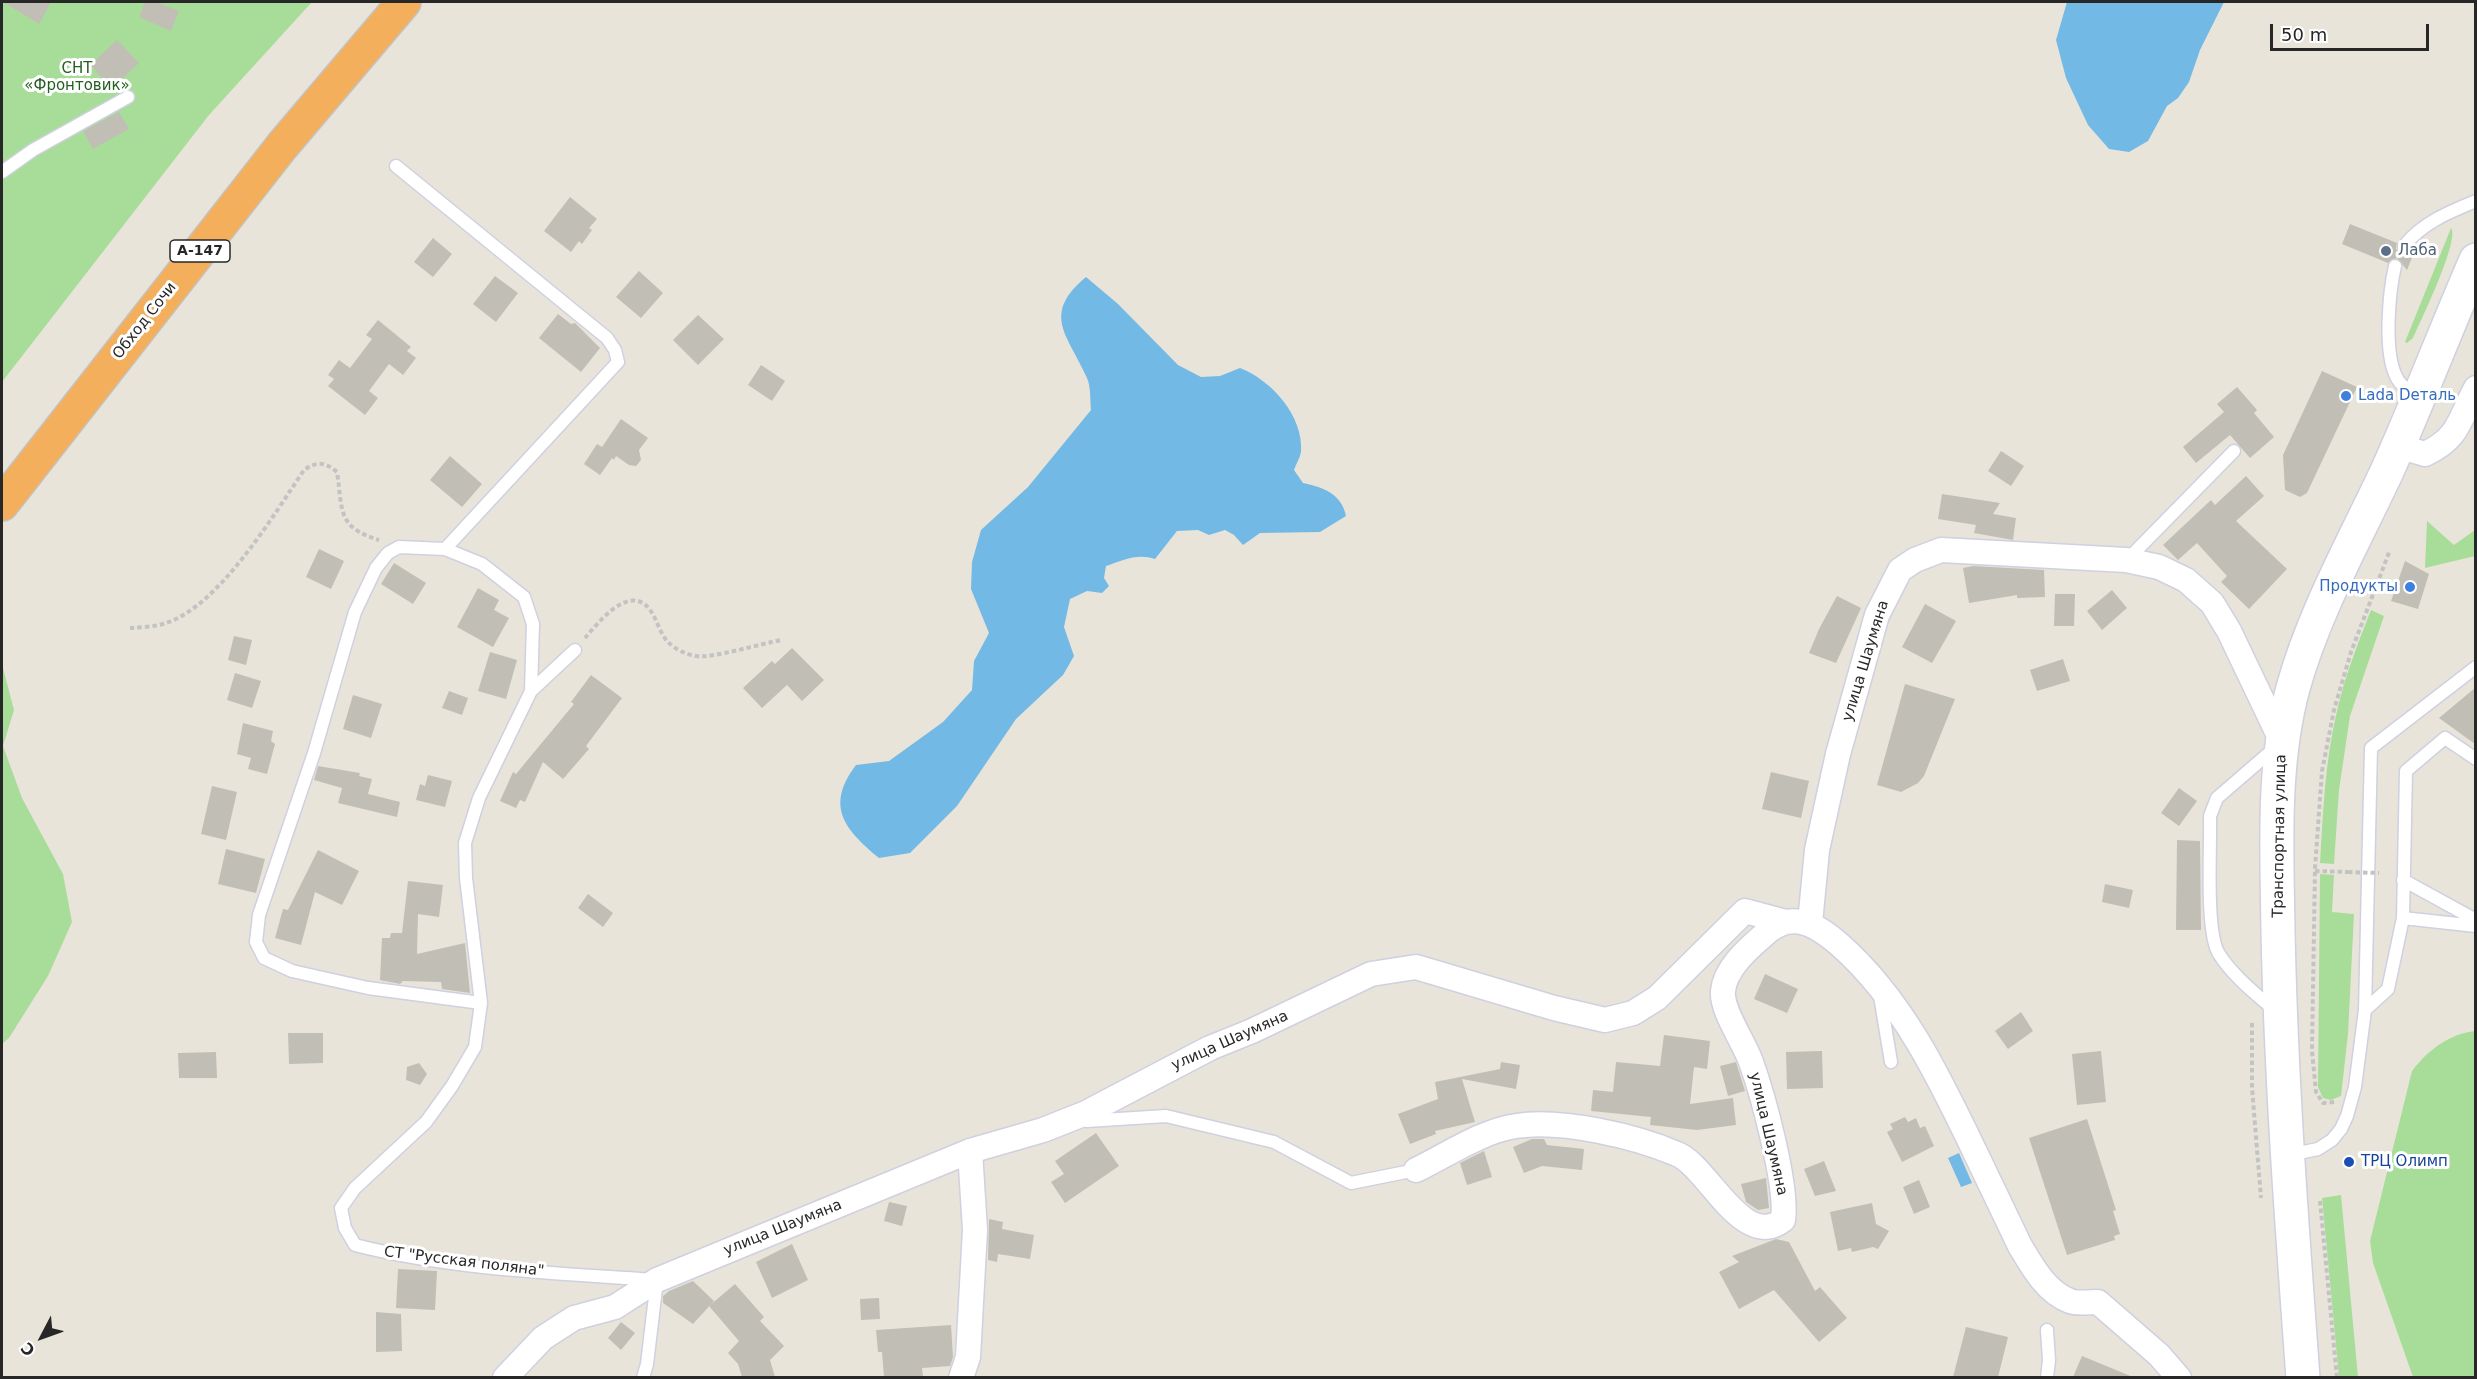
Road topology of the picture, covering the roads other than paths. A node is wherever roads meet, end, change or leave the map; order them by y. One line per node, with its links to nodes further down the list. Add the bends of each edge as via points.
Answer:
1 (404, 2): 13 (highway, Обход Сочи / А-147, via 282,146)
2 (128, 97): 4 (lane, via 33,150)
3 (396, 166): 14 (lane, via 607,338 618,362)
4 (2, 172)
5 (2475, 201): 6 (lane, via 2413,234)
6 (2404, 246)
7 (2475, 260): 10 (main road, Транспортная улица)
8 (2395, 266): 10 (lane, via 2389,292 2394,372 2401,385)
9 (2475, 388): 11 (street, via 2455,433 2443,446 2425,454)
10 (2418, 397): 11 (main road, Транспортная улица)
11 (2398, 446): 19 (main road, Транспортная улица, via 2314,628 2294,687)
12 (2234, 451): 15 (lane)
13 (2, 504)
14 (445, 549): 18 (lane, via 482,564 524,597 533,624); 28 (lane, via 399,547 376,568 355,612 314,753 259,915 256,942 264,958 292,971 368,988)
15 (2126, 560): 19 (street, улица Шаумяна, via 2168,571 2186,580 2212,603); 25 (street, улица Шаумяна, via 1941,550 1900,570 1877,615 1838,754 1817,850)
16 (575, 650): 18 (lane)
17 (2475, 667): 29 (lane, via 2370,748)
18 (531, 691): 28 (lane, СТ "Русская поляна", via 479,798 465,843)
19 (2282, 742): 30 (main road, Транспортная улица, via 2277,870); 30 (lane, via 2217,798 2210,816 2212,932 2218,953)
20 (2475, 759): 21 (lane, via 2445,738 2407,770)
21 (2403, 879): 22 (lane); 23 (lane)
22 (2403, 918): 26 (lane); 29 (lane, via 2388,989)
23 (2475, 920)
24 (1786, 922): 25 (street, улица Шаумяна); 32 (street, улица Шаумяна, via 1745,911 1657,998 1633,1013 1605,1020 1416,967 1371,974 1210,1048 1086,1113); 35 (street, улица Шаумяна, via 1773,927 1739,959 1724,981 1722,994 1751,1062 1772,1142 1785,1206 1783,1220 1774,1227 1766,1228 1739,1217 1682,1155 1647,1141 1554,1125 1515,1126)
25 (1810, 923): 27 (street, via 1853,957)
26 (2475, 926)
27 (1877, 983): 31 (lane); 42 (street, via 1901,1013 1942,1083 2034,1270 2053,1291 2071,1302 2098,1302)
28 (482, 1003): 36 (lane, СТ "Русская поляна", via 475,1047 452,1086 426,1122 355,1188 341,1208 345,1228 355,1245 439,1262)
29 (2365, 1010): 34 (lane, via 2355,1087 2341,1129 2318,1149)
30 (2280, 1015): 34 (main road, Транспортная улица)
31 (1891, 1062)
32 (1043, 1130): 33 (street, улица Шаумяна); 35 (lane, via 1098,1119 1166,1116 1274,1142 1351,1183)
33 (970, 1151): 36 (street, улица Шаумяна); 40 (street, via 975,1230 968,1357)
34 (2286, 1155): 43 (main road, Транспортная улица)
35 (1416, 1170)
36 (657, 1280): 38 (street, улица Шаумяна, via 615,1307 574,1318 543,1338); 39 (lane)
37 (2047, 1330): 41 (lane)
38 (505, 1377)
39 (643, 1377)
40 (961, 1377)
41 (2047, 1377)
42 (2179, 1377)
43 (2303, 1377)

